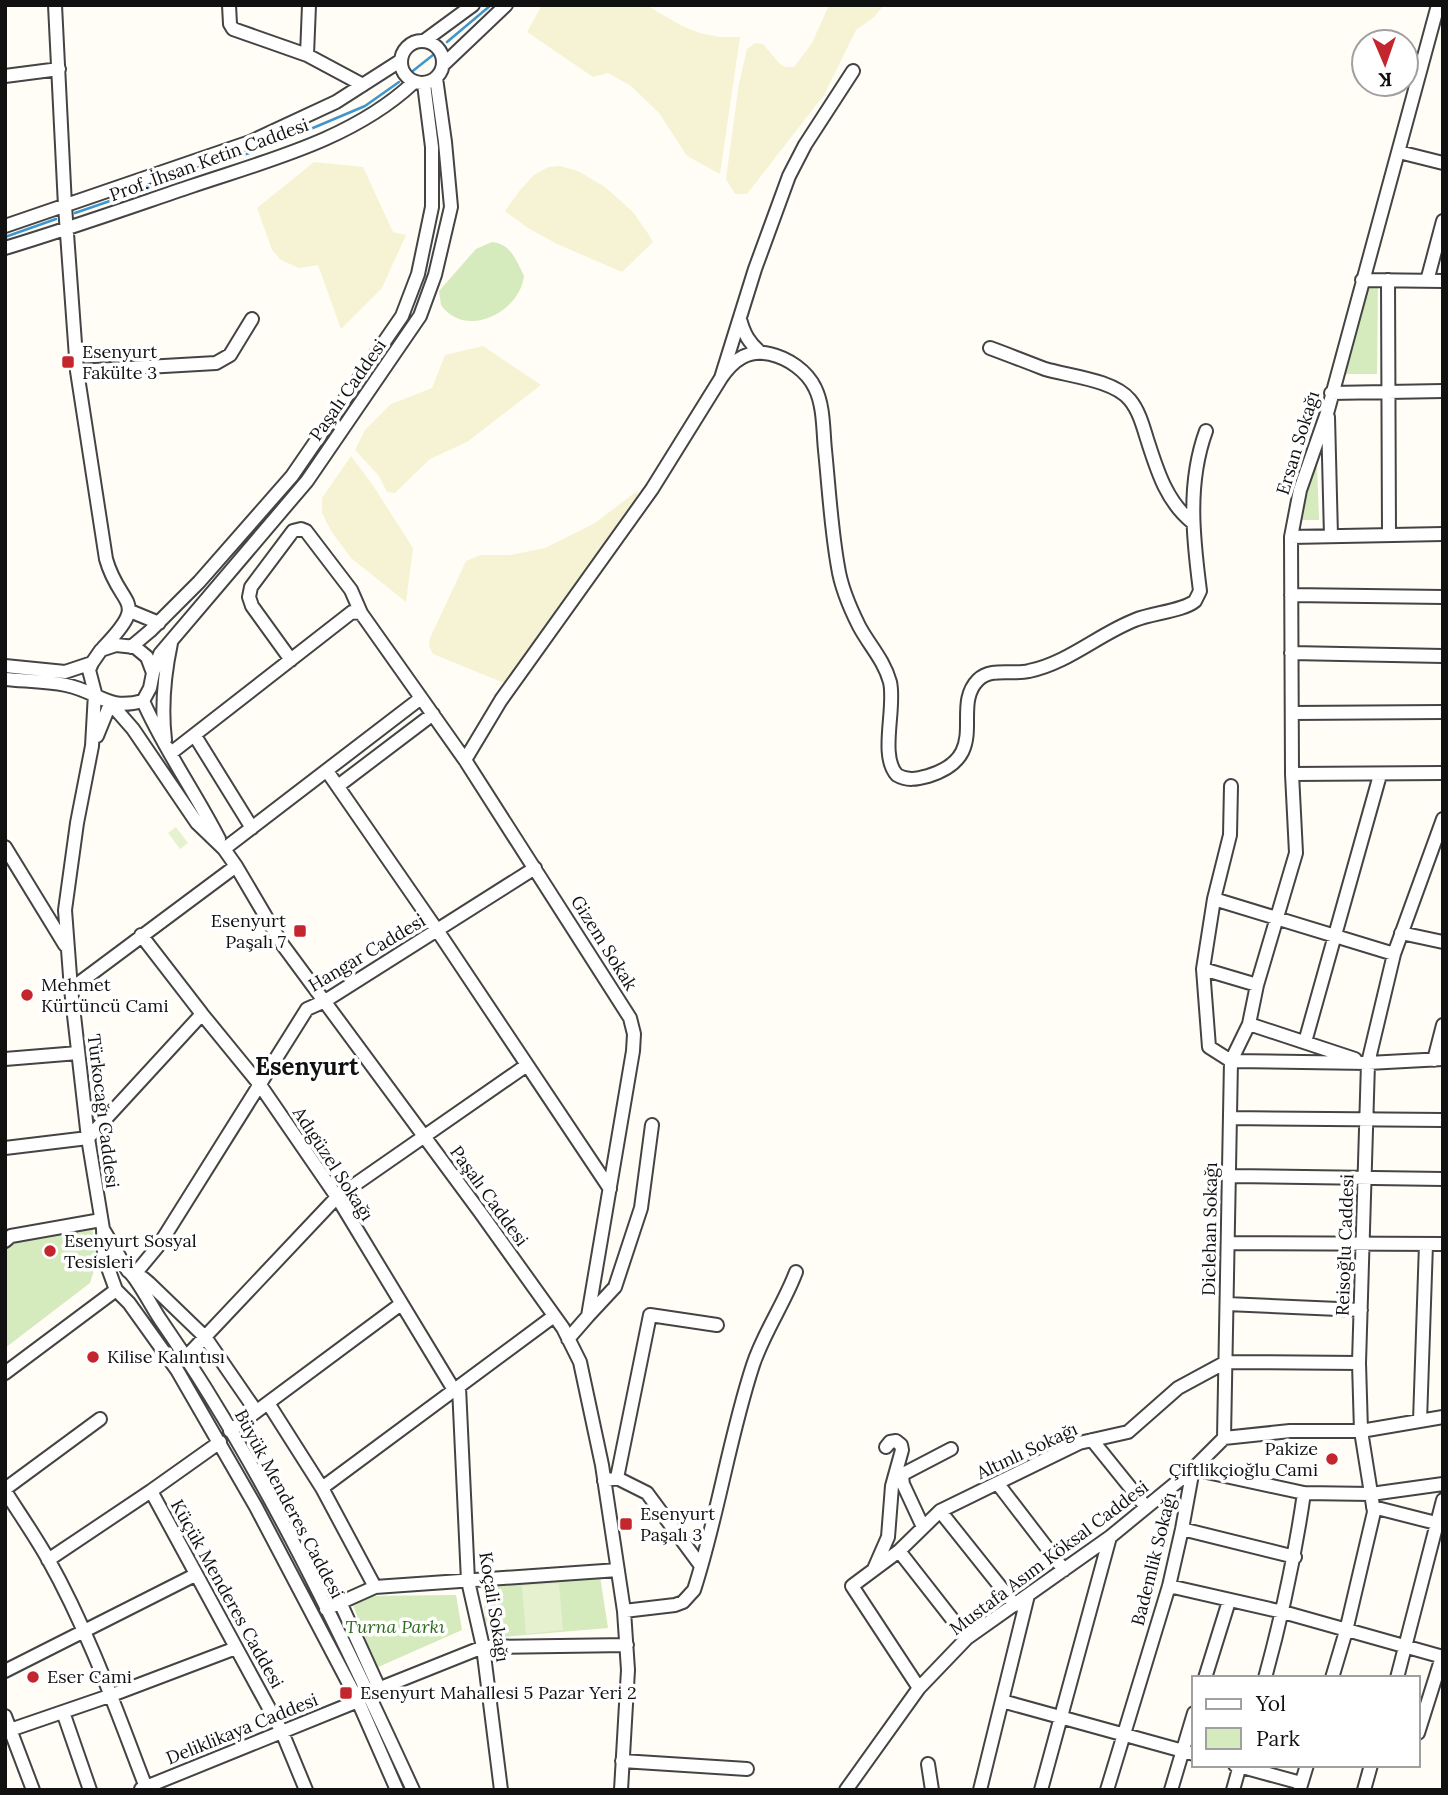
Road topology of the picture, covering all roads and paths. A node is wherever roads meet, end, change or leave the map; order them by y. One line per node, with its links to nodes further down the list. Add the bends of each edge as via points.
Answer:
1 (55, 5): 11 (street)
2 (229, 5): 8 (street, via 233,29)
3 (309, 5): 8 (street)
4 (473, 5): 7 (street)
5 (506, 5): 10 (street)
6 (1438, 5): 17 (street, Ersan Sokağı)
7 (424, 41): 9 (street, via 408,46); 10 (street, via 439,47)
8 (307, 55): 16 (street)
9 (400, 61): 15 (street, via 407,79); 16 (street, Prof. İhsan Ketin Caddesi)
10 (443, 65): 14 (street)
11 (59, 69): 13 (street); 19 (street)
12 (853, 71): 29 (street, via 789,176)
13 (5, 76)
14 (436, 78): 15 (street); 49 (street, Paşalı Caddesi, via 451,207 420,316 307,481)
15 (418, 83): 22 (street, Prof. İhsan Ketin Caddesi, via 365,120 297,150); 48 (street, Paşalı Caddesi, via 432,147 432,207 418,274 402,316 292,476)
16 (363, 85): 19 (street, Prof. İhsan Ketin Caddesi, via 250,142)
17 (1399, 152): 18 (street); 24 (street, Ersan Sokağı)
18 (1443, 163)
19 (65, 206): 21 (street, Prof. İhsan Ketin Caddesi); 22 (street)
20 (1443, 221): 26 (street)
21 (5, 226)
22 (68, 228): 23 (street, Prof. İhsan Ketin Caddesi); 32 (street)
23 (5, 248)
24 (1362, 280): 25 (street); 36 (street, Ersan Sokağı)
25 (1388, 281): 26 (street); 35 (street)
26 (1427, 281): 27 (street)
27 (1443, 281)
28 (252, 319): 32 (street, via 230,355 216,363)
29 (740, 319): 31 (street, via 743,332); 33 (street)
30 (990, 348): 39 (street, via 1111,387 1130,400 1170,499)
31 (761, 353): 33 (street, via 741,357); 39 (street, via 793,364 807,374 816,390 838,568 860,627 890,683 889,762 903,778 926,776 955,762 965,743 973,686 985,675 1028,672 1053,664 1118,627 1195,601 1200,591)
32 (77, 371): 46 (street, via 106,559)
33 (722, 378): 69 (street, via 652,489 500,700)
34 (1443, 391): 35 (street)
35 (1388, 392): 36 (street); 41 (street)
36 (1331, 393): 37 (street, Ersan Sokağı)
37 (1328, 410): 42 (street); 43 (street, Ersan Sokağı, via 1300,490)
38 (1206, 431): 39 (street, via 1197,462)
39 (1192, 522)
40 (1443, 534): 41 (street)
41 (1389, 535): 42 (street)
42 (1331, 536): 43 (street)
43 (1291, 537): 44 (street, Ersan Sokağı)
44 (1292, 594): 45 (street); 52 (street, Ersan Sokağı)
45 (1443, 597)
46 (130, 611): 48 (street); 51 (street, via 125,624)
47 (361, 613): 54 (street, via 352,612); 54 (street, Gizem Sokak, via 351,590 306,531 293,531 248,597); 60 (street, Gizem Sokak)
48 (159, 623): 50 (street, Paşalı Caddesi)
49 (171, 641): 57 (street, Paşalı Caddesi); 68 (street, via 163,679 162,718)
50 (131, 647): 51 (street); 57 (street, via 148,657)
51 (101, 650): 55 (street)
52 (1292, 653): 53 (street); 64 (street, Ersan Sokağı)
53 (1443, 656)
54 (292, 660): 66 (street)
55 (92, 663): 56 (street, via 65,672); 59 (street, via 90,679)
56 (5, 666)
57 (153, 673): 61 (street)
58 (5, 679): 59 (street)
59 (95, 693): 62 (street); 67 (street)
60 (421, 698): 65 (street, Gizem Sokak); 70 (street)
61 (143, 701): 62 (street); 68 (street)
62 (111, 704): 67 (street); 79 (street, Paşalı Caddesi, via 197,823)
63 (1443, 712): 64 (street)
64 (1292, 713): 72 (street, Ersan Sokağı)
65 (433, 714): 69 (street, Gizem Sokak); 74 (street)
66 (195, 736): 68 (street); 77 (street)
67 (93, 746): 89 (street, via 67,897)
68 (168, 748): 79 (street)
69 (465, 760): 81 (street, Gizem Sokak)
70 (327, 771): 74 (street); 77 (street)
71 (1443, 773): 73 (street)
72 (1292, 774): 73 (street); 83 (street, Ersan Sokağı, via 1296,853)
73 (1380, 775): 87 (street)
74 (338, 786): 84 (street)
75 (1231, 786): 82 (street, via 1230,835)
76 (1443, 819): 85 (street, Reisoğlu Caddesi)
77 (252, 828): 79 (street)
78 (5, 847): 89 (street, Türkocağı Caddesi)
79 (224, 849): 80 (street, Paşalı Caddesi)
80 (236, 866): 86 (street); 94 (street, Paşalı Caddesi, via 282,944)
81 (536, 868): 84 (street, Hangar Caddesi); 116 (street, Gizem Sokak, via 630,1018 634,1034)
82 (1214, 899): 83 (street); 91 (street)
83 (1276, 918): 87 (street); 92 (street, Ersan Sokağı)
84 (437, 930): 94 (street, Hangar Caddesi); 104 (street)
85 (1401, 933): 88 (street); 90 (street, Reisoğlu Caddesi)
86 (141, 935): 93 (street); 95 (street, Adıgüzel Sokağı)
87 (1335, 936): 90 (street); 98 (street)
88 (1443, 942)
89 (66, 946): 93 (street, Türkocağı Caddesi)
90 (1394, 954): 103 (street, Reisoğlu Caddesi)
91 (1203, 969): 92 (street); 102 (street, via 1209,1047)
92 (1257, 985): 96 (street, Ersan Sokağı)
93 (71, 989): 99 (street, Türkocağı Caddesi)
94 (325, 1001): 105 (street, Hangar Caddesi, via 307,1009); 110 (street, Paşalı Caddesi)
95 (202, 1014): 105 (street, Adıgüzel Sokağı); 111 (street)
96 (1249, 1024): 98 (street); 102 (street, Diclehan Sokağı)
97 (1443, 1025): 101 (street)
98 (1305, 1042): 103 (street)
99 (78, 1053): 100 (street); 111 (street, Türkocağı Caddesi)
100 (5, 1059)
101 (1438, 1060): 103 (street)
102 (1231, 1061): 103 (street); 106 (street, Diclehan Sokağı)
103 (1368, 1063): 107 (street, Reisoğlu Caddesi)
104 (527, 1065): 110 (street); 116 (street)
105 (260, 1085): 117 (street, Adıgüzel Sokağı); 125 (street, Hangar Caddesi)
106 (1230, 1118): 107 (street); 113 (street, Diclehan Sokağı)
107 (1366, 1120): 108 (street); 114 (street, Reisoğlu Caddesi)
108 (1443, 1120)
109 (652, 1125): 131 (street, via 641,1208 615,1287)
110 (423, 1136): 117 (street); 130 (street, Paşalı Caddesi)
111 (88, 1138): 112 (street); 118 (street, Türkocağı Caddesi)
112 (5, 1148)
113 (1229, 1176): 114 (street); 120 (street, Diclehan Sokağı)
114 (1365, 1178): 115 (street); 123 (street, Reisoğlu Caddesi)
115 (1443, 1179)
116 (610, 1189): 131 (street, Gizem Sokak)
117 (337, 1197): 127 (street, Adıgüzel Sokağı); 133 (street)
118 (102, 1225): 119 (street, via 11,1236); 125 (street, Türkocağı Caddesi); 126 (street, Türkocağı Caddesi, via 104,1257)
119 (5, 1241)
120 (1228, 1243): 123 (street); 128 (street, Diclehan Sokağı)
121 (1426, 1244): 122 (street); 123 (street); 144 (street)
122 (1443, 1244)
123 (1363, 1245): 129 (street, Reisoğlu Caddesi)
124 (796, 1272): 171 (street, via 753,1364)
125 (134, 1277): 126 (street, via 118,1273); 126 (street, via 132,1292 125,1294); 133 (street, via 149,1283); 135 (street, Büyük Menderes Caddesi)
126 (116, 1288): 138 (street); 149 (street, Büyük Menderes Caddesi, via 177,1370)
127 (401, 1304): 139 (street, Adıgüzel Sokağı); 140 (street)
128 (1227, 1304): 129 (street); 136 (street, Diclehan Sokağı)
129 (1361, 1310): 137 (street, Reisoğlu Caddesi)
130 (555, 1316): 134 (street, Paşalı Caddesi); 139 (street)
131 (588, 1316): 134 (street)
132 (716, 1325): 153 (street, via 650,1315)
133 (205, 1337): 135 (street); 141 (street)
134 (568, 1339): 153 (street, Paşalı Caddesi, via 580,1362)
135 (186, 1357): 145 (street, Büyük Menderes Caddesi)
136 (1226, 1362): 137 (street); 147 (street, Diclehan Sokağı); 148 (street, Altınlı Sokağı, via 1178,1388 1128,1432)
137 (1359, 1363): 146 (street, Reisoğlu Caddesi)
138 (5, 1373)
139 (456, 1389): 156 (street); 176 (street, Koçali Sokağı)
140 (268, 1403): 141 (street); 156 (street)
141 (256, 1411): 145 (street)
142 (1443, 1417): 144 (street)
143 (100, 1419): 157 (street)
144 (1420, 1421): 146 (street)
145 (230, 1431): 183 (street, Büyük Menderes Caddesi)
146 (1361, 1431): 147 (street, via 1290,1431); 161 (street, Reisoğlu Caddesi)
147 (1224, 1438): 152 (street, Mustafa Asım Köksal Caddesi)
148 (1092, 1440): 154 (street, Altınlı Sokağı); 162 (street)
149 (219, 1442): 158 (street); 200 (street, Büyük Menderes Caddesi)
150 (886, 1447): 173 (street, via 896,1441 902,1450 892,1486 888,1537)
151 (951, 1449): 165 (street, via 902,1477)
152 (1193, 1469): 159 (street); 162 (street, Mustafa Asım Köksal Caddesi); 166 (street, Bademlik Sokağı)
153 (611, 1480): 171 (street, via 647,1493); 172 (street, Paşalı Caddesi)
154 (998, 1484): 163 (street, Altınlı Sokağı); 174 (street)
155 (1443, 1484): 161 (street)
156 (322, 1488): 178 (street)
157 (5, 1490): 170 (street)
158 (151, 1491): 170 (street); 175 (street, Küçük Menderes Caddesi)
159 (1304, 1493): 161 (street); 169 (street)
160 (1443, 1500): 164 (street)
161 (1372, 1501): 164 (street); 186 (street, Reisoğlu Caddesi)
162 (1146, 1507): 167 (street, Mustafa Asım Köksal Caddesi)
163 (940, 1511): 165 (street, Altınlı Sokağı); 182 (street)
164 (1436, 1523): 192 (street)
165 (923, 1527): 168 (street, Altınlı Sokağı)
166 (1182, 1529): 169 (street); 177 (street, Bademlik Sokağı)
167 (1110, 1537): 174 (street, Mustafa Asım Köksal Caddesi); 205 (street)
168 (899, 1551): 173 (street, Altınlı Sokağı); 188 (street)
169 (1295, 1557): 185 (street)
170 (48, 1560): 187 (street)
171 (701, 1566): 184 (street, via 694,1590 683,1602)
172 (618, 1570): 176 (street); 184 (street, Paşalı Caddesi)
173 (874, 1570): 199 (street, Altınlı Sokağı, via 852,1586)
174 (1063, 1570): 179 (street, Mustafa Asım Köksal Caddesi)
175 (195, 1575): 187 (street); 191 (street, Küçük Menderes Caddesi)
176 (468, 1581): 178 (street); 190 (street, Koçali Sokağı)
177 (1169, 1586): 180 (street); 210 (street, Bademlik Sokağı)
178 (375, 1587): 181 (street)
179 (1028, 1595): 182 (street, Mustafa Asım Köksal Caddesi); 202 (street)
180 (1229, 1601): 185 (street); 195 (street)
181 (340, 1602): 183 (street); 200 (street)
182 (1015, 1605): 188 (street, Mustafa Asım Köksal Caddesi)
183 (326, 1609): 200 (street, Büyük Menderes Caddesi)
184 (624, 1611): 189 (street, Paşalı Caddesi)
185 (1283, 1612): 186 (street); 196 (street)
186 (1346, 1630): 192 (street); 197 (street, Reisoğlu Caddesi)
187 (83, 1632): 194 (street); 201 (street)
188 (967, 1639): 199 (street, Mustafa Asım Köksal Caddesi)
189 (626, 1645): 190 (street, Deliklikaya Caddesi); 212 (street, Paşalı Caddesi)
190 (483, 1647): 200 (street, Deliklikaya Caddesi); 226 (street, Koçali Sokağı)
191 (236, 1648): 201 (street); 209 (street, Küçük Menderes Caddesi)
192 (1406, 1648): 193 (street); 198 (street)
193 (1442, 1657): 206 (street)
194 (5, 1671)
195 (1206, 1676)
196 (1266, 1676)
197 (1333, 1676)
198 (1398, 1676)
199 (919, 1688): 228 (street, Mustafa Asım Köksal Caddesi)
200 (369, 1694): 209 (street, Deliklikaya Caddesi); 224 (street, Büyük Menderes Caddesi); 225 (street, Büyük Menderes Caddesi)
201 (112, 1695): 203 (street); 220 (street)
202 (1002, 1701): 205 (street); 230 (street)
203 (63, 1712): 208 (street); 222 (street)
204 (5, 1716): 208 (street)
205 (1061, 1717): 210 (street); 231 (street)
206 (1420, 1727)
207 (1192, 1729): 211 (street)
208 (10, 1730): 221 (street)
209 (282, 1732): 220 (street, Deliklikaya Caddesi); 223 (street, Küçük Menderes Caddesi)
210 (1124, 1735): 211 (street); 232 (street, Bademlik Sokağı)
211 (1189, 1752): 233 (street)
212 (622, 1760): 218 (street); 227 (street, Paşalı Caddesi)
213 (928, 1764): 229 (street)
214 (1238, 1767): 234 (street)
215 (1241, 1767): 219 (street)
216 (1306, 1767): 219 (street)
217 (1370, 1767): 235 (street)
218 (747, 1769)
219 (1301, 1787)
220 (144, 1789)
221 (33, 1790)
222 (90, 1790)
223 (306, 1790)
224 (397, 1790)
225 (413, 1790)
226 (501, 1790)
227 (621, 1790)
228 (846, 1790)
229 (932, 1790)
230 (980, 1790)
231 (1041, 1790)
232 (1107, 1790)
233 (1171, 1790)
234 (1233, 1790)
235 (1364, 1790)

